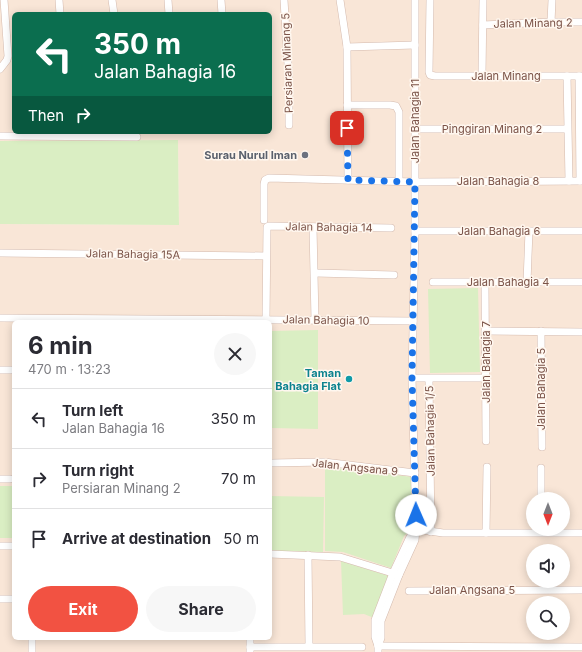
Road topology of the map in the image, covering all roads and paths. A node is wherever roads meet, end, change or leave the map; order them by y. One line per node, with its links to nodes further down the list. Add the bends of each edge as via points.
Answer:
1 (4, 0): 19 (street)
2 (59, 0): 12 (street)
3 (112, 0): 13 (street)
4 (168, 0): 14 (street)
5 (221, 0): 15 (street)
6 (285, 0): 29 (street, Persiaran Minang 5)
7 (340, 0): 22 (street)
8 (415, 0): 21 (street, Jalan Bahagia 11)
9 (430, 0): 24 (street, Jalan Minang, via 430,75)
10 (483, 0): 20 (street)
11 (552, 0): 16 (street)
12 (60, 12)
13 (114, 12)
14 (169, 12)
15 (222, 12)
16 (552, 22): 17 (street, Jalan Minang 2); 20 (street, Jalan Minang 2)
17 (582, 22)
18 (12, 23): 19 (street)
19 (6, 24): 23 (street, via 8,56)
20 (483, 25): 24 (street)
21 (415, 45): 22 (street); 31 (street, Jalan Bahagia 11)
22 (347, 47): 28 (street)
23 (0, 69)
24 (482, 75): 25 (street, Jalan Minang)
25 (566, 76): 26 (street, Jalan Minang); 30 (street)
26 (581, 76): 27 (street)
27 (581, 101): 35 (street)
28 (347, 105): 36 (street); 37 (street, via 396,106 399,112)
29 (289, 125)
30 (567, 128): 31 (street, Pinggiran Minang 2); 38 (street)
31 (416, 129): 40 (street, Jalan Bahagia 11)
32 (68, 134): 33 (street); 34 (street)
33 (0, 136)
34 (137, 137)
35 (581, 172): 39 (street)
36 (348, 180): 37 (street, Jalan Bahagia 8); 41 (street, Jalan Bahagia 8, via 265,180)
37 (399, 181): 40 (street, Jalan Bahagia 8)
38 (569, 181): 39 (street, Jalan Bahagia 8); 40 (street, Jalan Bahagia 8)
39 (581, 181)
40 (415, 182): 44 (street, Jalan Bahagia 11)
41 (265, 224): 42 (street, Jalan Bahagia 14); 48 (street)
42 (313, 227): 43 (street, Jalan Bahagia 14); 49 (street)
43 (392, 228)
44 (415, 231): 45 (street, Jalan Bahagia 6); 60 (street, Jalan Bahagia 11)
45 (529, 231): 46 (street, Jalan Bahagia 6); 53 (street)
46 (582, 231)
47 (0, 252): 48 (street, Jalan Bahagia 15A)
48 (266, 256): 58 (street)
49 (314, 273): 50 (street); 59 (street)
50 (394, 275)
51 (433, 282): 52 (street, Jalan Bahagia 4)
52 (485, 282): 53 (street, Jalan Bahagia 4); 61 (street, Jalan Bahagia 7)
53 (527, 282): 54 (street, Jalan Bahagia 4)
54 (582, 282)
55 (0, 318): 56 (street, Jalan Bahagia 10)
56 (23, 320): 57 (street, Jalan Bahagia 10)
57 (93, 320)
58 (266, 320): 59 (street, Jalan Bahagia 10)
59 (315, 320): 60 (street, Jalan Bahagia 10)
60 (413, 321): 66 (street, Jalan Bahagia 11)
61 (486, 331): 62 (street); 68 (street, Jalan Bahagia 7)
62 (541, 331): 63 (street); 70 (street, Jalan Bahagia 5)
63 (582, 332)
64 (0, 370): 65 (street)
65 (11, 370)
66 (412, 378): 67 (street); 74 (street, Jalan Bahagia 11)
67 (429, 378): 68 (street); 79 (street, Jalan Bahagia 1/5)
68 (486, 378): 69 (street, Jalan Bahagia 7)
69 (486, 441)
70 (542, 447)
71 (272, 463): 74 (street, Jalan Angsana 9, via 324,462)
72 (487, 467): 82 (street)
73 (541, 468): 77 (street)
74 (415, 473): 78 (street, Jalan Bahagia 11)
75 (0, 479): 76 (street)
76 (10, 479)
77 (541, 492)
78 (416, 529): 79 (street); 88 (street)
79 (431, 532): 82 (street)
80 (526, 532): 82 (street)
81 (570, 532): 83 (street)
82 (486, 533)
83 (582, 533)
84 (0, 546): 85 (street)
85 (12, 546)
86 (272, 554): 87 (street)
87 (308, 556): 88 (street, via 340,557); 94 (street)
88 (396, 574): 97 (street, via 375,620)
89 (582, 590): 90 (street, Jalan Angsana 5)
90 (410, 591)
91 (0, 599): 92 (street)
92 (12, 599)
93 (32, 640): 100 (street)
94 (309, 646): 95 (street); 98 (street)
95 (362, 646)
96 (582, 647): 99 (street)
97 (378, 649): 99 (street)
98 (250, 650)
99 (486, 650)
100 (32, 652)

